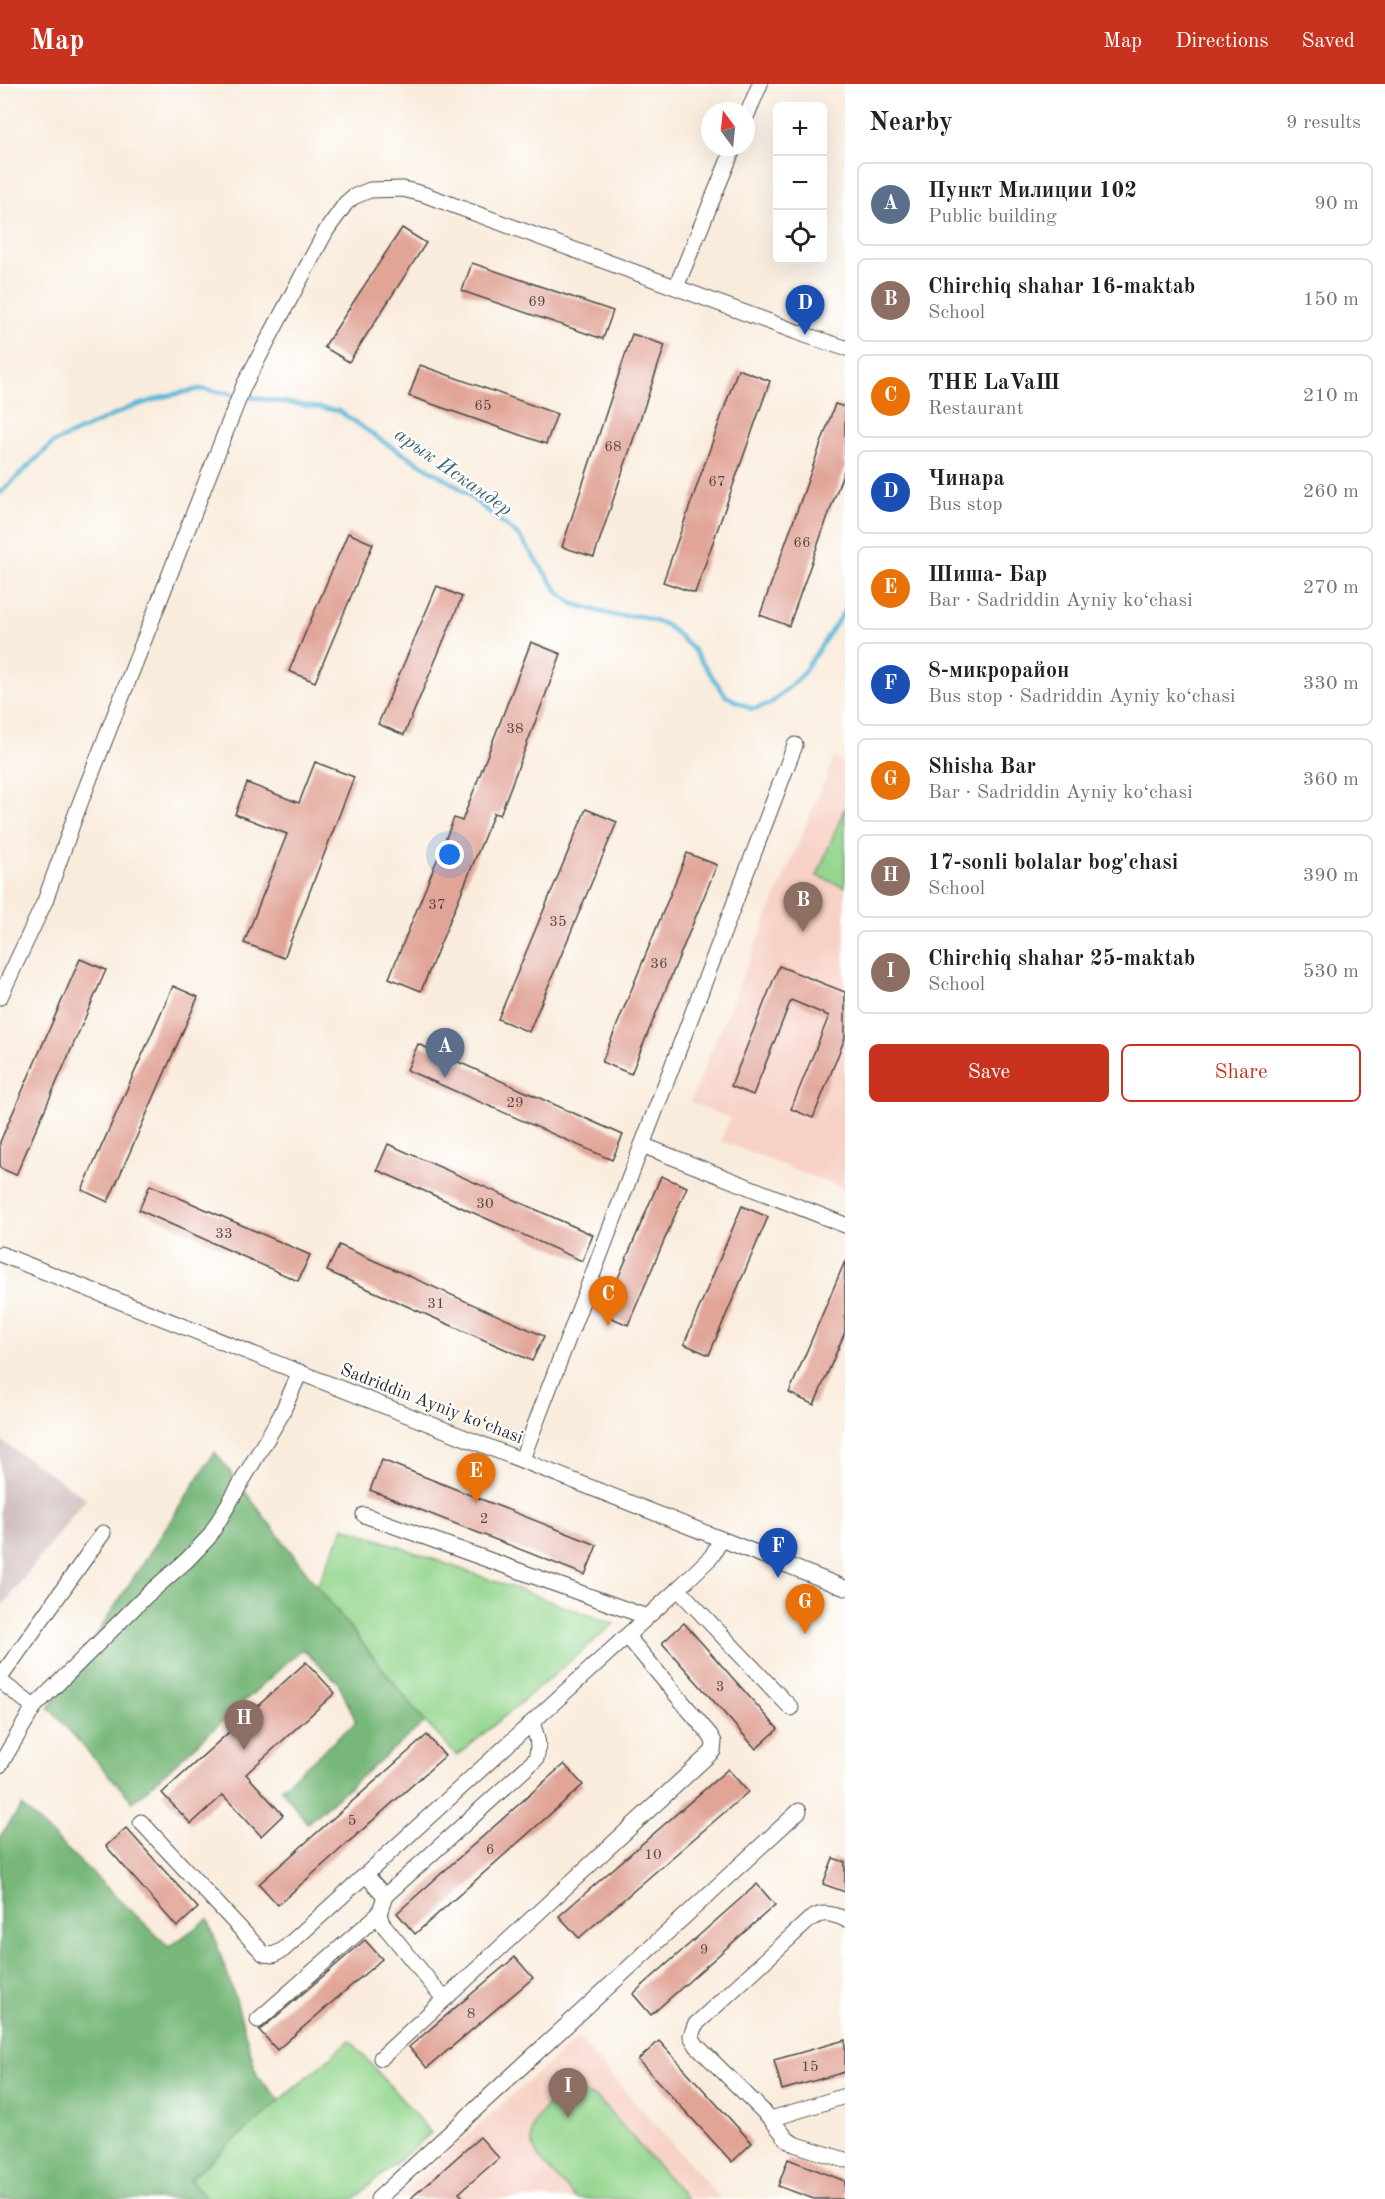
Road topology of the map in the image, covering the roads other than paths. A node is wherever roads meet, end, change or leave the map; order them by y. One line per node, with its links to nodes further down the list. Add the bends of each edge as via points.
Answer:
1 (760, 84): 2 (street)
2 (752, 102)
3 (730, 156): 4 (street)
4 (676, 286): 5 (street); 7 (street, via 423,194 403,189 370,190 346,203 326,231 244,385 45,901)
5 (845, 348)
6 (795, 745): 8 (street)
7 (0, 997)
8 (642, 1145): 9 (street); 12 (street)
9 (845, 1225)
10 (1, 1255): 11 (street, Sadriddin Ayniy ko‘chasi)
11 (300, 1372): 12 (street, Sadriddin Ayniy ko‘chasi); 21 (street, via 281,1415 209,1537)
12 (522, 1459): 15 (street, Sadriddin Ayniy ko‘chasi)
13 (364, 1515): 18 (street)
14 (103, 1533): 20 (street)
15 (721, 1539): 16 (street, Sadriddin Ayniy ko‘chasi); 17 (street, via 712,1556)
16 (845, 1588)
17 (678, 1589): 18 (street); 22 (street)
18 (647, 1617): 19 (street)
19 (627, 1636): 23 (street); 31 (street, via 710,1735 713,1751)
20 (0, 1680): 21 (street)
21 (34, 1707): 24 (street)
22 (791, 1708)
23 (532, 1723): 27 (street); 28 (street, via 538,1738 536,1759)
24 (0, 1765)
25 (799, 1811): 37 (street)
26 (141, 1822): 27 (street, via 264,1954 283,1950)
27 (366, 1875): 28 (street)
28 (385, 1896): 29 (street)
29 (379, 1914): 31 (street, via 388,1933); 32 (street)
30 (845, 1919): 35 (street, via 829,1912 809,1920 695,2025 691,2036 698,2046)
31 (444, 1999): 33 (street)
32 (258, 2020)
33 (381, 2058)
34 (845, 2096): 35 (street)
35 (771, 2119): 36 (street, via 794,2144)
36 (845, 2160)
37 (378, 2199)

